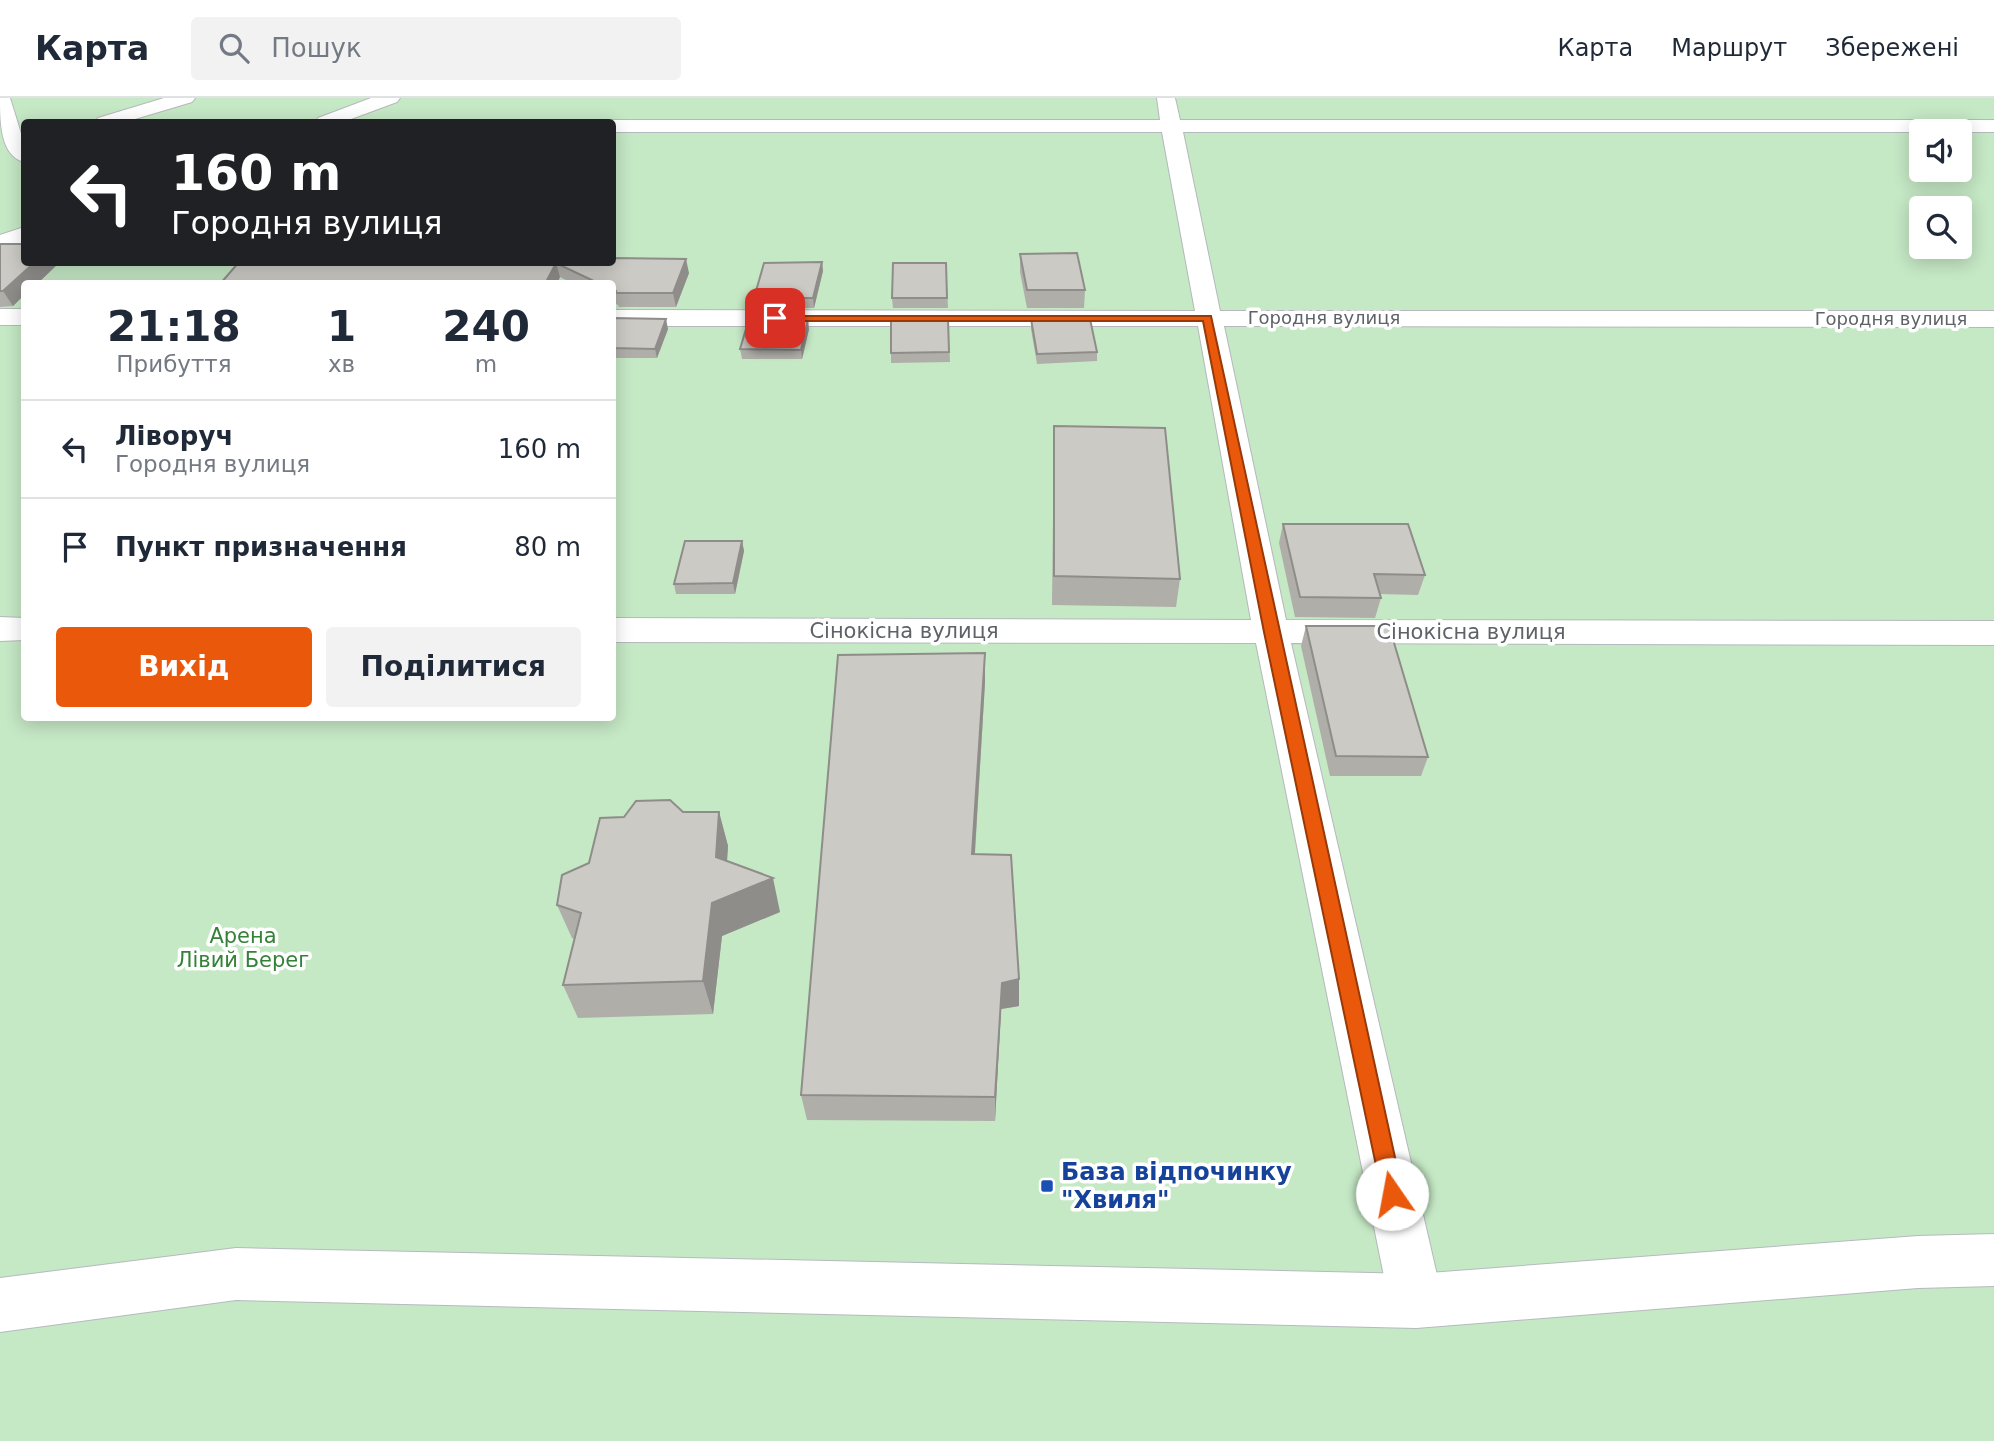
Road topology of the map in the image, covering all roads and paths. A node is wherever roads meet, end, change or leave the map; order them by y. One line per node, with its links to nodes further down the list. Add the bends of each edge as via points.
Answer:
1 (185, 98): 6 (street)
2 (390, 98): 7 (street)
3 (0, 99): 11 (street)
4 (1490, 107): 8 (street)
5 (1168, 111): 8 (street); 9 (street); 17 (street)
6 (115, 119)
7 (333, 119)
8 (1501, 125): 10 (street)
9 (616, 126)
10 (1994, 126)
11 (15, 146)
12 (21, 235): 13 (street)
13 (0, 244)
14 (0, 317): 15 (street)
15 (21, 317)
16 (616, 318): 17 (street, Городня вулиця)
17 (1208, 318): 18 (street, Городня вулиця); 22 (street)
18 (1994, 319)
19 (0, 629): 20 (street)
20 (21, 629)
21 (616, 630): 22 (street, Сінокісна вулиця)
22 (1271, 632): 23 (street, Сінокісна вулиця); 25 (street)
23 (1994, 633)
24 (1994, 1260): 25 (street)
25 (1416, 1301): 26 (street, via 236,1274)
26 (0, 1305)

